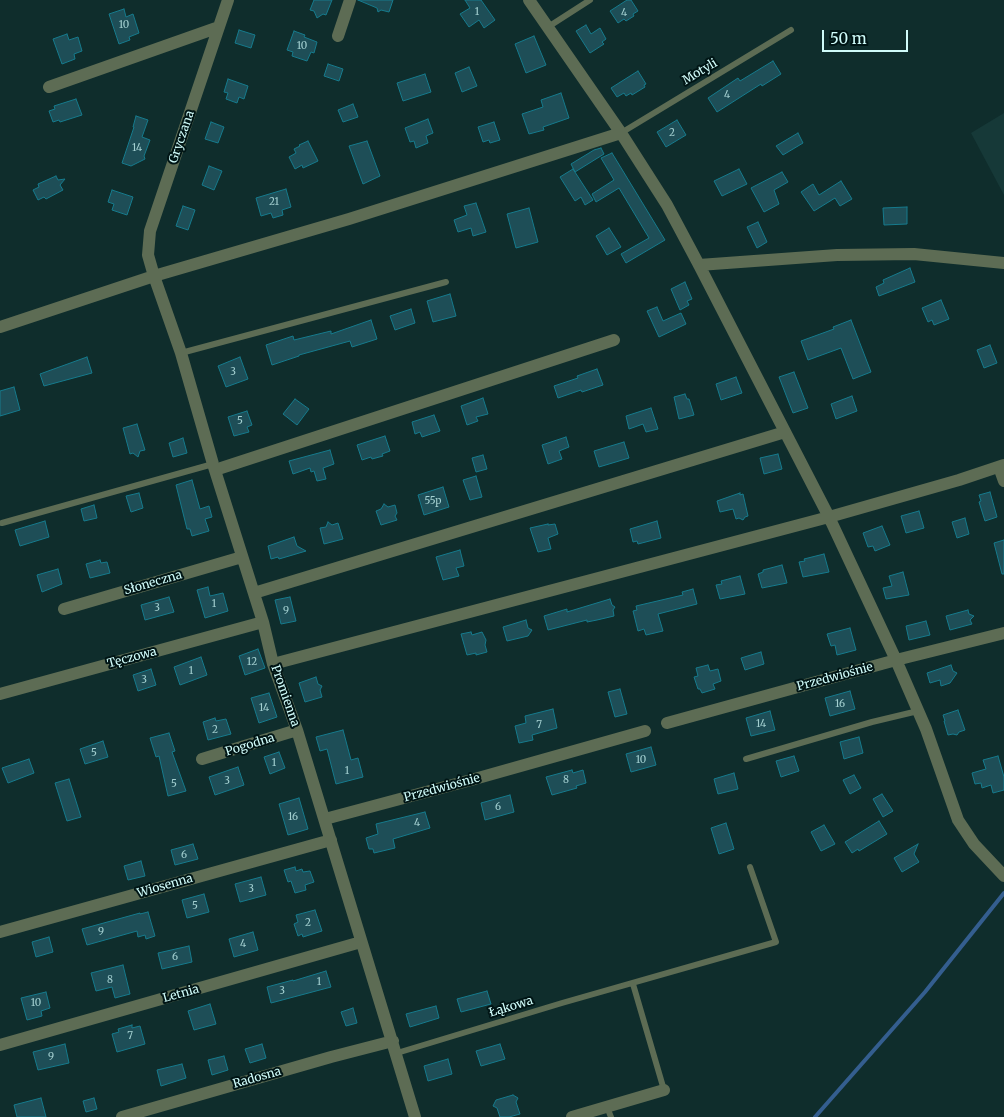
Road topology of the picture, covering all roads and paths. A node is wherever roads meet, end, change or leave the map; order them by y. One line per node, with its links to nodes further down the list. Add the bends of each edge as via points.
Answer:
1 (228, 0): 5 (street, Gryczana)
2 (350, 0): 8 (street)
3 (529, 0): 6 (street)
4 (590, 0): 6 (lane)
5 (219, 27): 9 (street); 13 (street, Gryczana, via 150,231 148,255)
6 (548, 27): 10 (street)
7 (791, 30): 10 (lane, Motyli)
8 (338, 36)
9 (49, 87)
10 (620, 133): 12 (street, via 667,205); 13 (street, via 349,219)
11 (1004, 263): 12 (street, via 914,254 837,255)
12 (699, 265): 18 (street)
13 (154, 276): 15 (street); 17 (street, Promienna)
14 (446, 282): 17 (lane)
15 (0, 327)
16 (614, 340): 20 (street)
17 (181, 353): 20 (street, Promienna)
18 (785, 432): 22 (street); 25 (street)
19 (1002, 466): 21 (street); 22 (street)
20 (214, 467): 23 (lane); 24 (street, Promienna)
21 (1004, 481)
22 (829, 517): 29 (street); 30 (street)
23 (2, 523)
24 (242, 557): 25 (street, Promienna); 26 (street, Słoneczna)
25 (254, 593): 27 (street, Promienna)
26 (64, 609)
27 (263, 622): 30 (street, Promienna); 31 (street, Tęczowa)
28 (1004, 633): 29 (street, Przedwiośnie)
29 (896, 660): 32 (street); 33 (street, Przedwiośnie)
30 (274, 664): 34 (street, Promienna)
31 (0, 694)
32 (919, 711): 36 (lane); 41 (street, via 958,820 974,844)
33 (667, 723)
34 (297, 730): 37 (street, Pogodna); 38 (street, Promienna)
35 (645, 731): 38 (street, Przedwiośnie)
36 (746, 759)
37 (202, 760)
38 (324, 819): 39 (street, Promienna)
39 (330, 840): 42 (street, Wiosenna); 43 (street, Promienna)
40 (750, 867): 44 (lane, Łąkowa, via 776,942)
41 (1004, 876)
42 (0, 932)
43 (362, 942): 45 (street, Letnia); 46 (street, Promienna)
44 (633, 984): 46 (lane, Łąkowa); 47 (lane)
45 (0, 1045)
46 (395, 1047): 49 (street, Radosna); 50 (street, Promienna)
47 (664, 1090): 48 (street)
48 (609, 1112): 51 (street)
49 (122, 1117)
50 (415, 1117)
51 (572, 1117)

